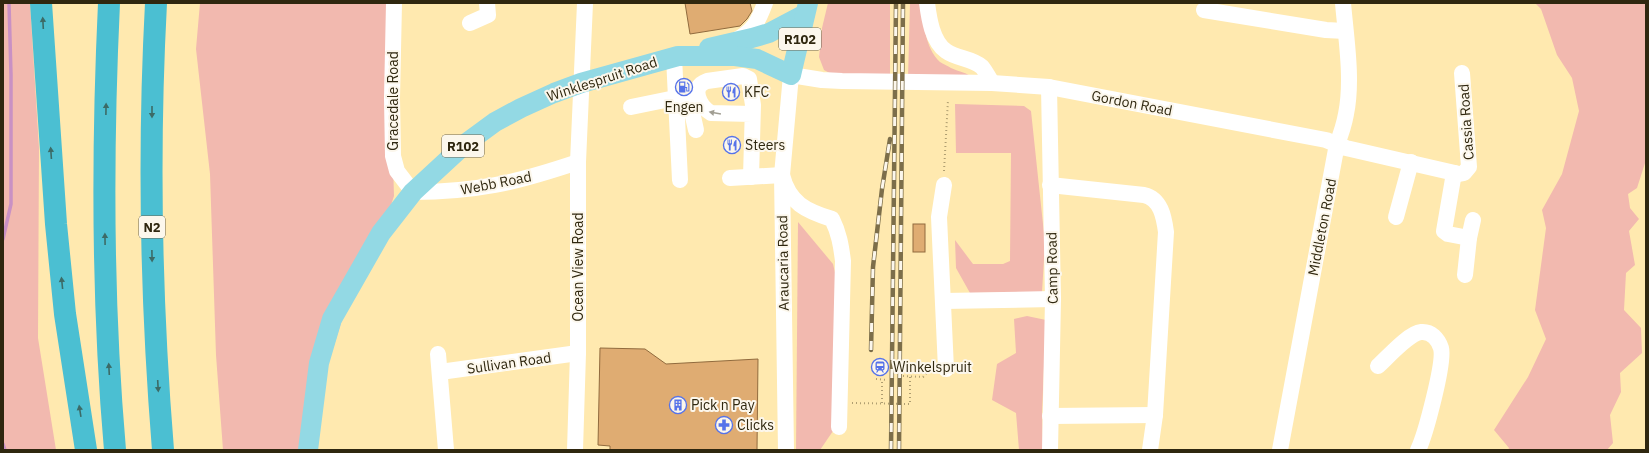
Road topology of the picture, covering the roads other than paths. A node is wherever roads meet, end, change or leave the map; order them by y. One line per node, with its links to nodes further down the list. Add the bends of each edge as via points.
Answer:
1 (42, 3): 53 (highway, one-way to 1, via 56,224)
2 (109, 3): 54 (highway, one-way to 2, via 106,294 105,181)
3 (156, 3): 19 (highway, N2)
4 (162, 3): 19 (highway)
5 (394, 3): 37 (street, Gracedale Road, via 393,156 397,172)
6 (487, 3): 13 (street, via 488,15)
7 (585, 3): 20 (street, Ocean View Road)
8 (765, 3): 15 (street, via 760,18 750,31)
9 (927, 3): 21 (street, via 932,29 938,42 945,50 982,67)
10 (1343, 3): 14 (street, Middleton Road)
11 (807, 8): 15 (main road, via 769,32); 18 (main road, R102)
12 (1204, 10): 14 (street)
13 (470, 23)
14 (1345, 31): 27 (street, Middleton Road, via 1348,96 1344,124)
15 (733, 42): 16 (main road)
16 (676, 56): 18 (main road, Winklespruit Road / R102, via 735,56 757,59); 20 (main road, Winklespruit Road / R102); 23 (street)
17 (1462, 73): 30 (street, Cassia Road, via 1469,160)
18 (791, 75): 21 (street, Gordon Road, via 822,80); 31 (street, Araucaria Road)
19 (152, 79): 55 (highway, N2, one-way to 55, via 152,258)
20 (581, 83): 28 (street, Ocean View Road); 37 (main road, Winklespruit Road / R102, via 495,122 465,144)
21 (992, 83): 22 (street, Gordon Road)
22 (1049, 87): 27 (street, Gordon Road); 36 (street, Camp Road)
23 (675, 99): 24 (street); 26 (street, via 690,103); 34 (street)
24 (632, 107)
25 (752, 114): 32 (street)
26 (696, 130)
27 (1337, 144): 29 (street, Gordon Road); 52 (street, Middleton Road)
28 (578, 162): 37 (street, Webb Road, via 496,185 447,192); 44 (street, Ocean View Road)
29 (1411, 162): 30 (street, Gordon Road); 38 (street)
30 (1460, 172): 40 (street, Cassia Road, via 1444,231)
31 (782, 175): 32 (street); 51 (street, via 785,188 797,203 814,213 832,219 841,239 843,261); 59 (street, Araucaria Road)
32 (751, 177): 33 (street)
33 (730, 178)
34 (680, 180)
35 (944, 185): 43 (street, via 939,217)
36 (1050, 185): 42 (street, Camp Road); 49 (street, via 1144,195 1157,202 1166,232)
37 (413, 192): 56 (main road, Winklespruit Road / R102, via 381,233 332,319 320,363)
38 (1396, 217)
39 (1473, 220): 40 (street)
40 (1470, 238): 41 (street)
41 (1465, 275)
42 (1053, 300): 43 (street); 50 (street, Camp Road)
43 (943, 301): 46 (street)
44 (578, 353): 48 (street, Sullivan Road); 58 (street, Ocean View Road)
45 (438, 354): 48 (street)
46 (946, 364)
47 (1378, 366): 62 (street, via 1412,335 1421,332 1431,334 1437,339 1441,357 1434,395)
48 (440, 372): 57 (street)
49 (1155, 415): 50 (street); 61 (street)
50 (1050, 416): 60 (street, Camp Road)
51 (839, 427)
52 (1280, 449)
53 (86, 450)
54 (115, 450)
55 (163, 450)
56 (308, 450)
57 (446, 450)
58 (575, 450)
59 (786, 450)
60 (1050, 450)
61 (1150, 450)
62 (1418, 450)

